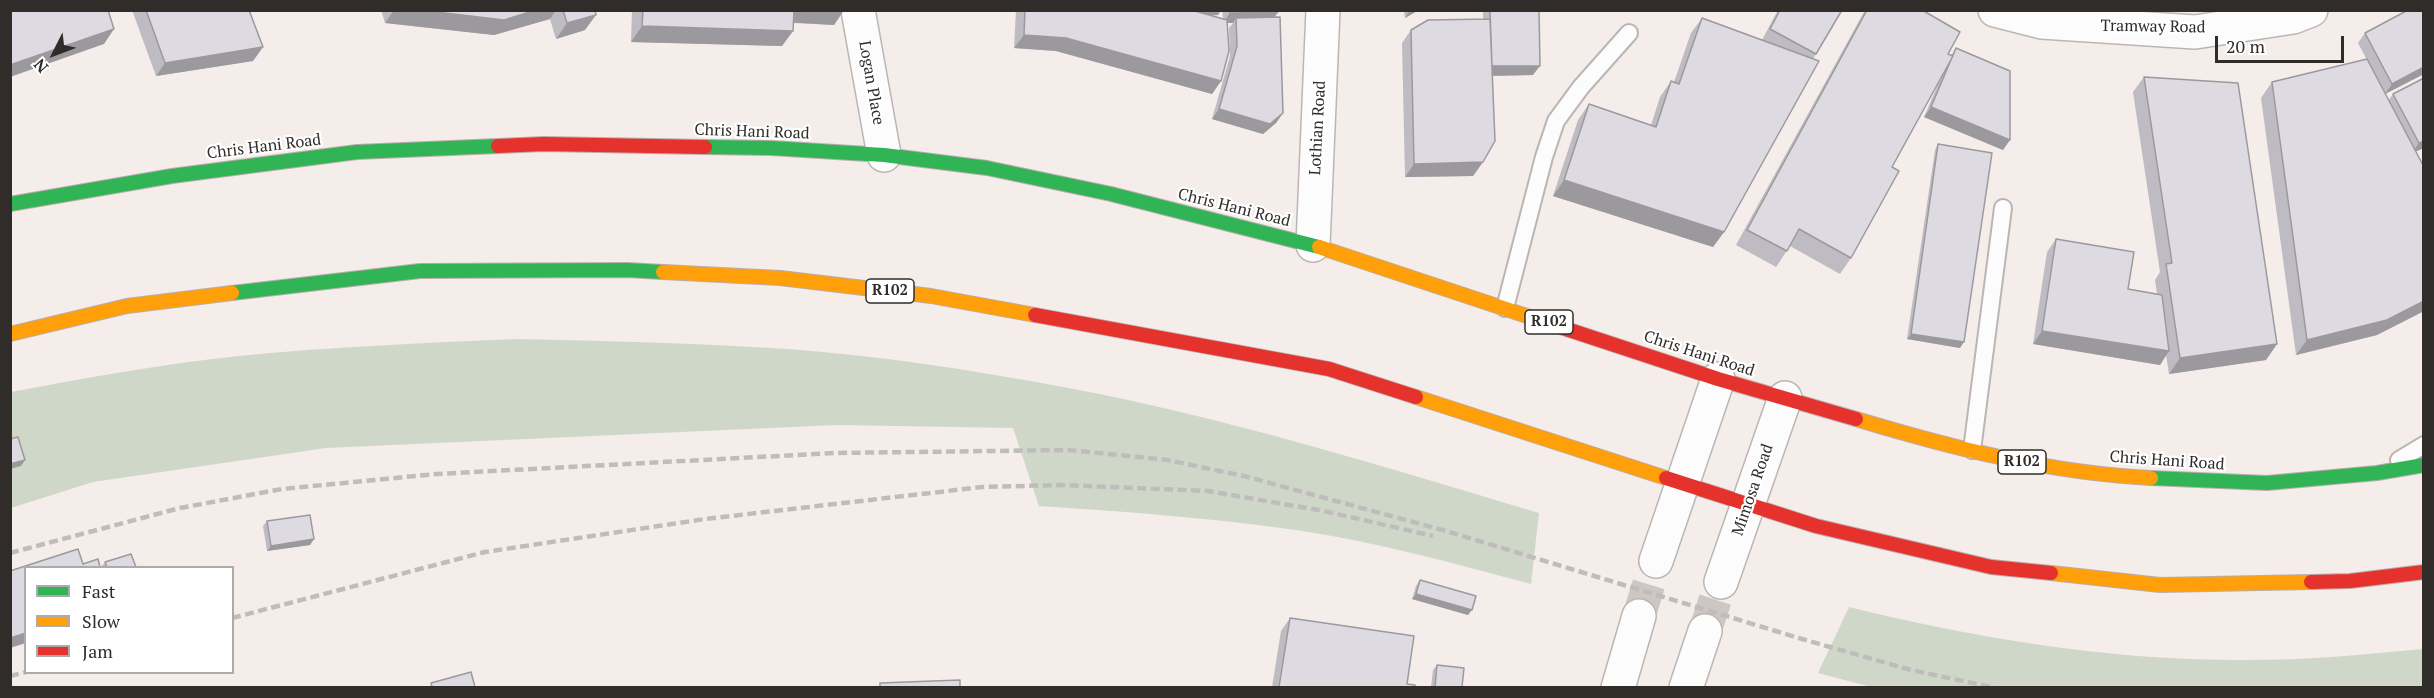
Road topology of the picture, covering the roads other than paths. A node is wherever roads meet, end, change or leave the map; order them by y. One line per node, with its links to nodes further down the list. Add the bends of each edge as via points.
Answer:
1 (858, 10): 6 (street, Logan Place)
2 (1323, 10): 9 (street, Lothian Road)
3 (1995, 10): 4 (street, Tramway Road, via 2042,22 2195,32 2293,17)
4 (2311, 10)
5 (1629, 33): 10 (lane, via 1556,121)
6 (884, 155): 7 (main road, Chris Hani Road / R102, via 771,148 544,144 357,152 172,176); 9 (main road, Chris Hani Road / R102, via 987,168 1099,191)
7 (10, 204)
8 (2003, 208): 15 (lane)
9 (1313, 245): 10 (main road, Chris Hani Road / R102)
10 (1505, 308): 12 (main road, Chris Hani Road / R102)
11 (10, 334): 18 (main road, R102, via 127,306 420,271 627,270 780,278 931,296 1329,369)
12 (1718, 379): 13 (main road, Chris Hani Road / R102); 18 (street)
13 (1785, 398): 15 (main road, Chris Hani Road / R102); 19 (street, Mimosa Road)
14 (2424, 445): 17 (lane)
15 (1972, 450): 17 (main road, Chris Hani Road / R102, via 2037,465 2134,477 2267,483)
16 (2424, 465): 17 (main road, Chris Hani Road / R102)
17 (2377, 473)
18 (1681, 482): 19 (main road, R102); 20 (street)
19 (1747, 504): 21 (main road, R102, via 1816,526 1991,567 2160,585 2350,581); 22 (street, Mimosa Road)
20 (1656, 561)
21 (2424, 572)
22 (1721, 582)
23 (1639, 616): 25 (street)
24 (1705, 631): 26 (street)
25 (1618, 687)
26 (1686, 687)

